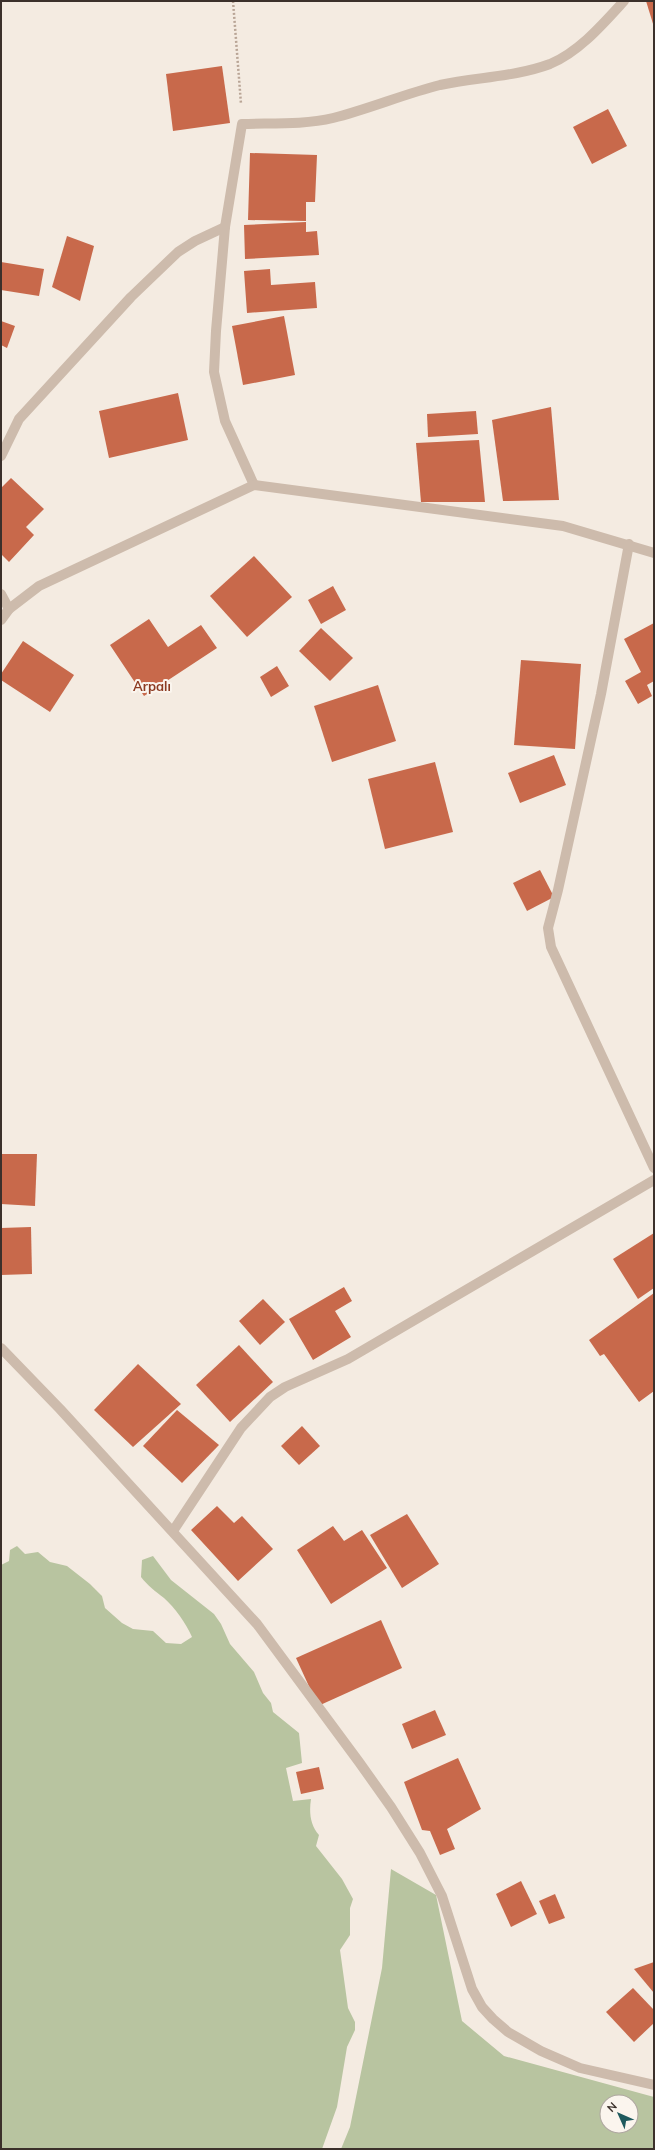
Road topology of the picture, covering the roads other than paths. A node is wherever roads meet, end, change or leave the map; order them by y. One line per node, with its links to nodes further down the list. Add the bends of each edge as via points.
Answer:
1 (624, 1): 2 (street, via 590,35 551,64 523,72 434,87 332,118 242,124)
2 (225, 227): 3 (street, via 178,252 131,297 19,419); 4 (street, via 214,372 225,421)
3 (1, 456)
4 (254, 485): 5 (street, via 563,526); 8 (street, via 39,586)
5 (629, 544): 6 (street); 10 (street, via 601,694 548,928 551,947)
6 (654, 552)
7 (1, 594): 8 (street)
8 (9, 609): 9 (street)
9 (1, 620)
10 (654, 1168)
11 (654, 1180): 13 (street, via 355,1355 285,1387 270,1397 241,1428)
12 (1, 1348): 13 (street)
13 (173, 1531): 14 (street, via 258,1624 391,1807 420,1853 442,1896 472,1989 482,2007 508,2032 541,2051 580,2068)
14 (654, 2085)

